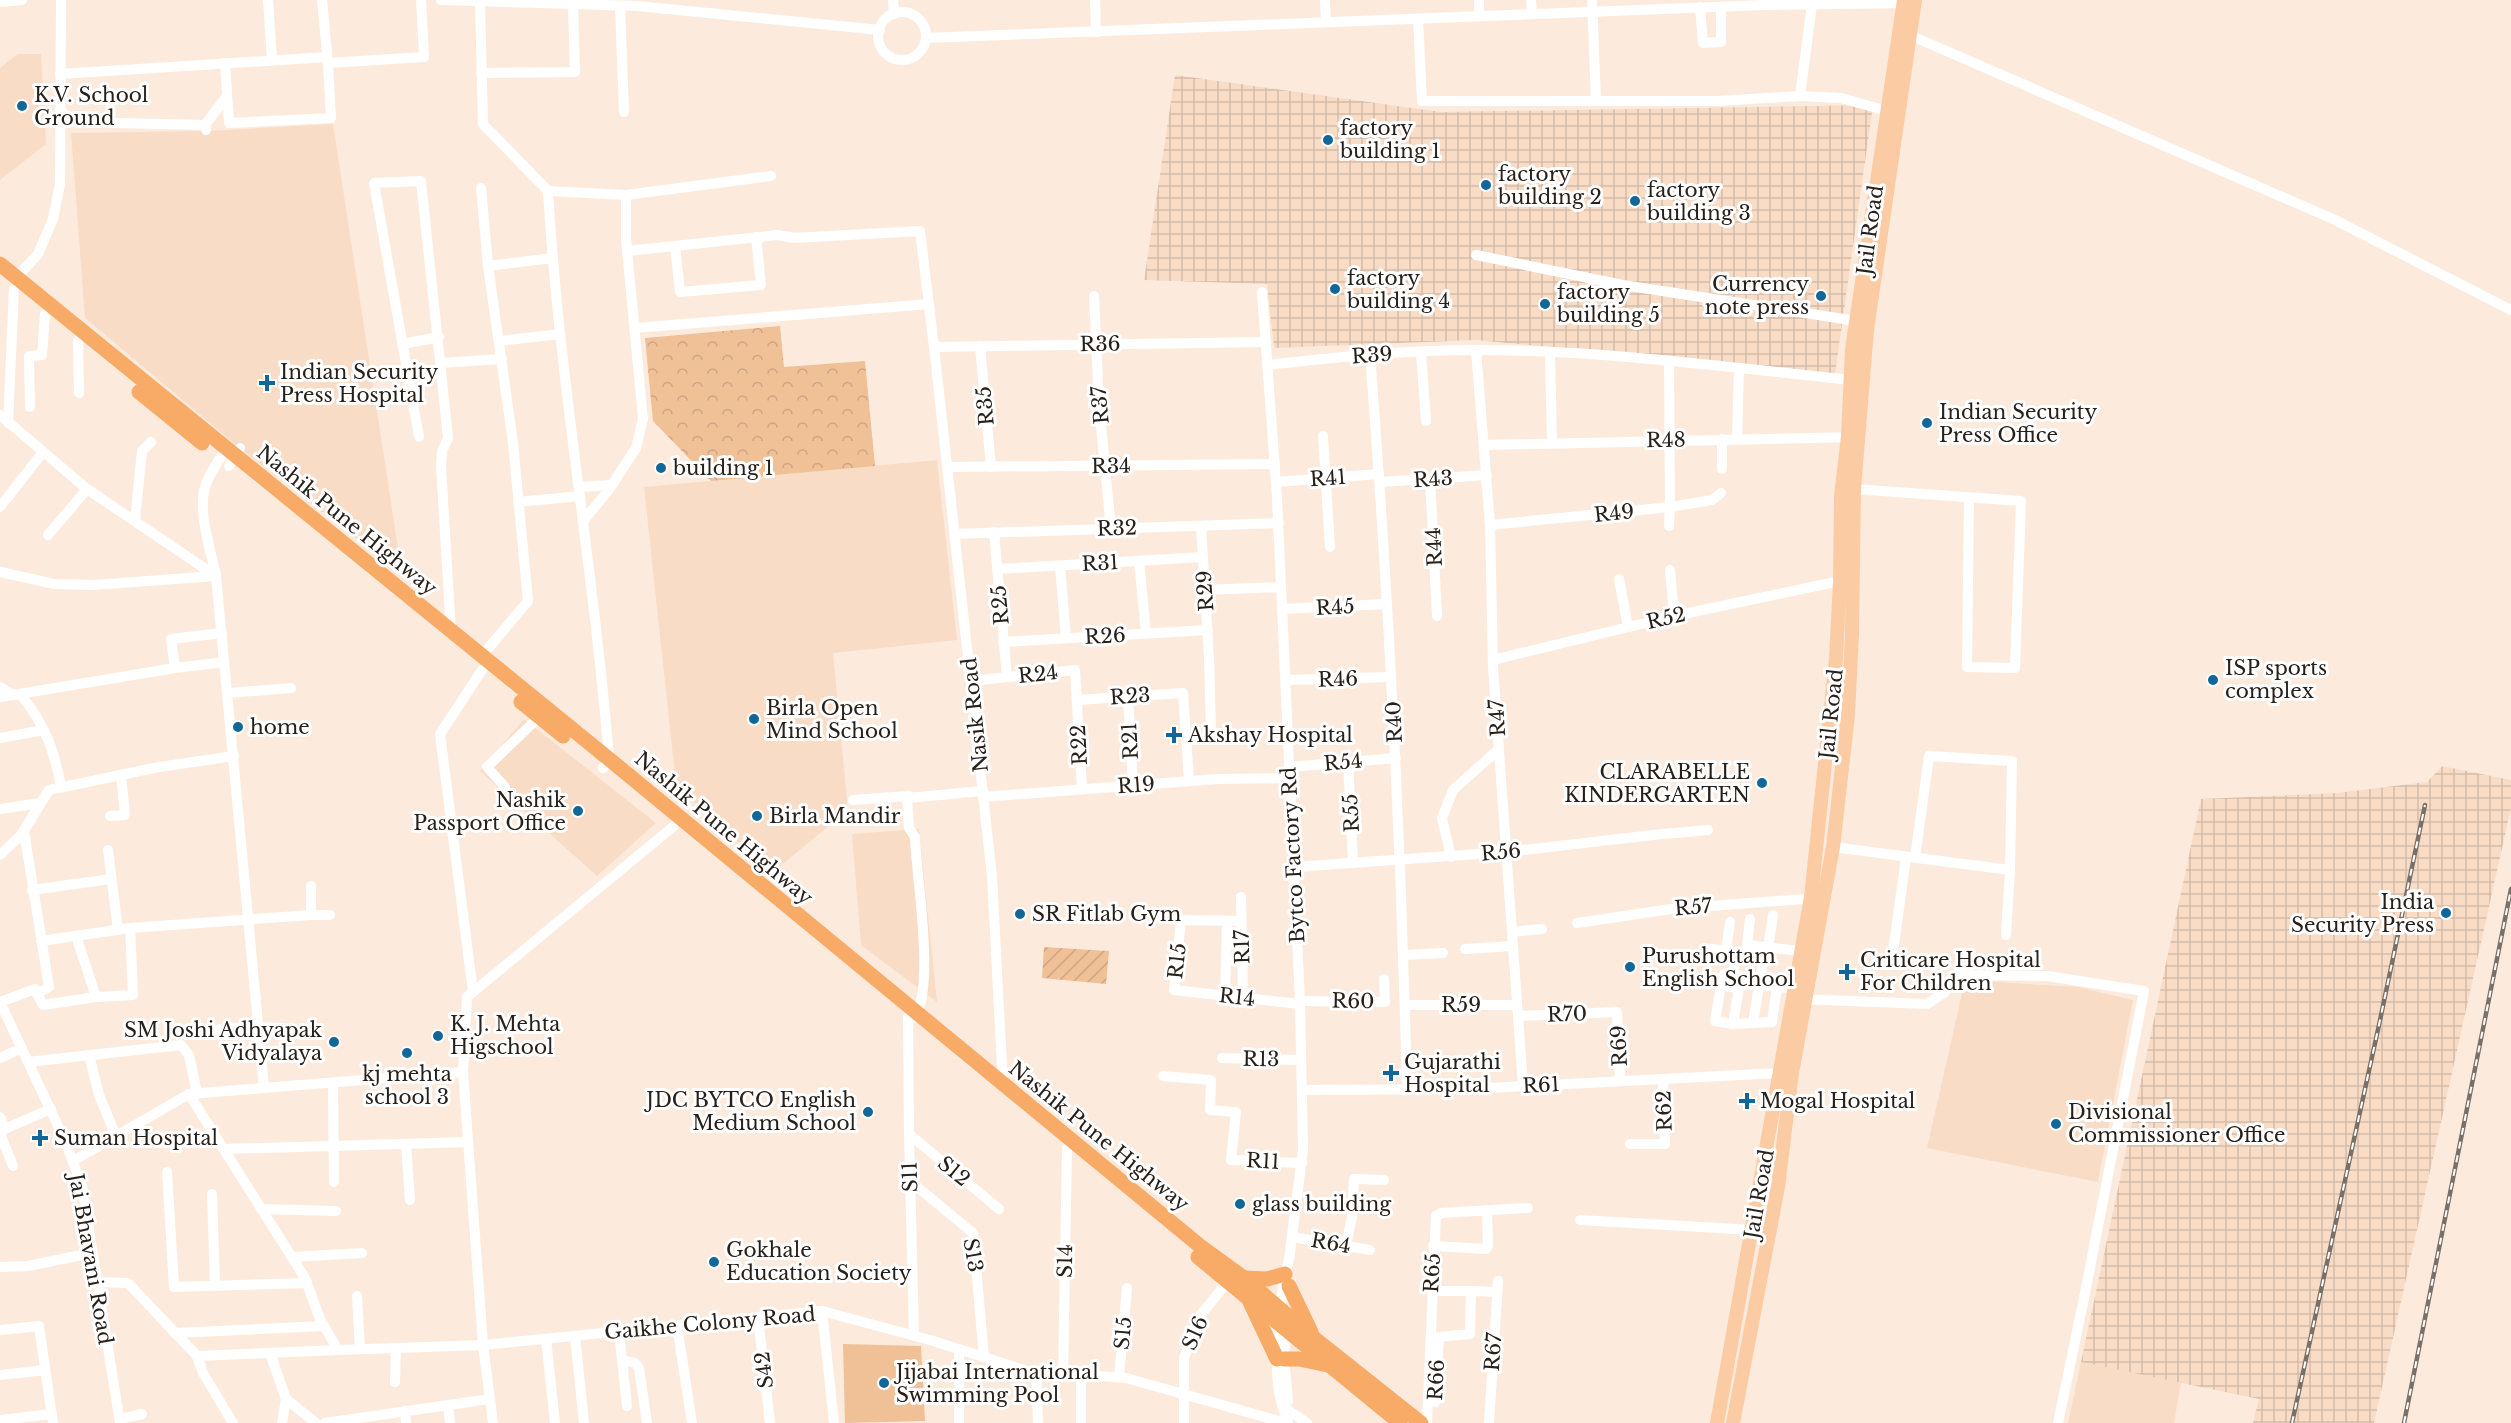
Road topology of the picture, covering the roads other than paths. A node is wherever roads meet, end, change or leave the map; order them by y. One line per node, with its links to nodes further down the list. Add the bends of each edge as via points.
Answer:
1 (22, 0): 16 (street)
2 (61, 0): 39 (street)
3 (268, 0): 35 (street)
4 (322, 0): 36 (street)
5 (421, 0): 36 (street, via 424,57)
6 (441, 0): 17 (street)
7 (893, 0): 26 (street)
8 (1095, 0): 32 (street)
9 (1325, 0): 30 (street)
10 (1479, 0): 28 (street)
11 (1531, 0): 27 (street)
12 (1592, 0): 25 (street)
13 (515, 1): 17 (street); 21 (street)
14 (1854, 1): 15 (street); 20 (street)
15 (1909, 1): 33 (main road, Jail Road)
16 (0, 2)
17 (480, 2): 38 (street)
18 (637, 3): 22 (street); 31 (street)
19 (1764, 3): 20 (street); 23 (street)
20 (1808, 3): 41 (street)
21 (573, 5): 22 (street); 38 (street, via 575,72)
22 (620, 6): 45 (street)
23 (1721, 7): 24 (street); 24 (street, via 1721,42 1703,43)
24 (1700, 8): 25 (street)
25 (1592, 12): 27 (street); 42 (street)
26 (894, 14): 31 (street, via 883,22); 34 (street, via 917,18 926,30)
27 (1532, 14): 28 (street)
28 (1479, 16): 29 (street)
29 (1418, 19): 30 (street); 42 (street, via 1422,101)
30 (1326, 22): 32 (street)
31 (880, 30): 34 (street, via 880,46 895,59 916,56)
32 (1096, 32): 34 (street)
33 (1904, 32): 44 (main road, Jail Road); 47 (main road); 62 (street, via 2333,219)
34 (926, 38)
35 (272, 60): 36 (street); 37 (street)
36 (328, 60): 40 (street, via 330,118 229,123)
37 (225, 63): 39 (street); 40 (street)
38 (481, 73): 49 (street, via 483,124)
39 (60, 74): 43 (street)
40 (227, 96): 43 (street, via 205,128 73,122)
41 (1800, 96): 42 (street); 44 (street, via 1841,98)
42 (1596, 101)
43 (60, 110): 58 (street, via 60,184 53,219 38,254)
44 (1887, 111): 47 (main road, Jail Road)
45 (624, 112)
46 (771, 176): 50 (street)
47 (1883, 184): 64 (main road, Jail Road); 91 (main road)
48 (481, 188): 57 (street)
49 (548, 191): 50 (street); 55 (street)
50 (626, 195): 53 (street)
51 (756, 237): 52 (street); 52 (street, via 761,285 681,292); 61 (street, Nasik Road, via 920,231)
52 (675, 246): 53 (street)
53 (627, 251): 65 (street)
54 (1476, 255): 64 (street, via 1623,285)
55 (552, 258): 57 (street); 66 (street)
56 (0, 264): 58 (highway, Nashik Pune Highway)
57 (488, 266): 69 (street)
58 (10, 281): 63 (highway, Nashik Pune Highway); 88 (street); 99 (highway, Nashik Pune Highway)
59 (1262, 292): 70 (street, Bytco Factory Rd)
60 (1094, 296): 72 (street, R37)
61 (929, 304): 65 (street); 73 (street, Nasik Road)
62 (2511, 310)
63 (45, 314): 68 (highway, Nashik Pune Highway); 86 (street, via 42,355 29,356)
64 (1857, 321): 84 (main road, Jail Road)
65 (635, 328): 110 (street, via 643,419 636,448)
66 (560, 334): 69 (street); 113 (street)
67 (439, 337): 71 (street); 71 (street, via 421,181 374,183); 81 (street)
68 (78, 341): 85 (street); 99 (highway, Nashik Pune Highway)
69 (499, 341): 79 (street)
70 (1266, 342): 72 (street, R36); 82 (street, Bytco Factory Rd)
71 (402, 344): 90 (street)
72 (1095, 344): 74 (street, R36); 101 (street, R37)
73 (934, 346): 74 (street, R36); 103 (street, Nasik Road)
74 (980, 346): 102 (street, R35)
75 (1476, 350): 76 (street, R39); 77 (street, R39); 97 (street, R47)
76 (1421, 352): 78 (street, R39); 87 (street)
77 (1550, 353): 80 (street, R39); 96 (street)
78 (1370, 354): 82 (street, R39); 107 (street, R40)
79 (501, 358): 81 (street); 116 (street)
80 (1670, 361): 83 (street, R39); 94 (street)
81 (441, 363): 148 (street, via 448,438 441,466)
82 (1268, 365): 100 (street, Bytco Factory Rd)
83 (1738, 368): 84 (street, R39); 93 (street)
84 (1851, 380): 91 (main road, Jail Road)
85 (79, 393)
86 (30, 407)
87 (1426, 421)
88 (5, 422): 98 (street)
89 (1323, 436): 106 (street)
90 (419, 437)
91 (1853, 437): 93 (street, R48); 112 (main road); 138 (main road, Jail Road, via 1841,496)
92 (1722, 439): 93 (street, R48); 94 (street, R48); 104 (street)
93 (1737, 439)
94 (1670, 440): 96 (street, R48); 118 (street)
95 (151, 442): 119 (street, via 142,451)
96 (1552, 443): 97 (street, R48)
97 (1484, 445): 105 (street, R47)
98 (43, 452): 111 (street); 117 (street)
99 (230, 455): 136 (street, via 209,477 204,492); 148 (highway, Nashik Pune Highway); 156 (highway, Nashik Pune Highway)
100 (1275, 464): 101 (street, R34); 109 (street, Bytco Factory Rd)
101 (1105, 466): 102 (street, R34); 125 (street, R37)
102 (991, 467): 103 (street, R34)
103 (948, 468): 127 (street, Nasik Road)
104 (1722, 469)
105 (1486, 475): 108 (street, R43); 122 (street, R47)
106 (1326, 478): 107 (street, R41); 109 (street, R41); 129 (street)
107 (1380, 478): 108 (street, R43); 141 (street, R40)
108 (1430, 479): 143 (street, R44)
109 (1276, 482): 121 (street, Bytco Factory Rd)
110 (611, 485): 113 (street); 120 (street)
111 (87, 489): 119 (street); 128 (street)
112 (1854, 489): 115 (street); 154 (main road)
113 (580, 491): 116 (street); 120 (street)
114 (1721, 493): 118 (street, R49, via 1712,500)
115 (1969, 498): 115 (street, via 2020,501 2015,668 1968,667)
116 (518, 502): 156 (street, via 528,601)
117 (0, 507)
118 (1670, 507): 122 (street, R49); 124 (street)
119 (135, 520): 136 (street)
120 (583, 521): 177 (street, via 604,696)
121 (1278, 523): 123 (street, R32); 139 (street, Bytco Factory Rd)
122 (1491, 525): 153 (street, R47)
123 (1201, 526): 125 (street, R32); 130 (street, R29)
124 (1669, 526)
125 (1111, 528): 126 (street, R32)
126 (994, 532): 127 (street, R32); 133 (street, R25)
127 (955, 534): 161 (street, Nasik Road)
128 (48, 535)
129 (1330, 547)
130 (1203, 558): 131 (street, R31); 140 (street, R29)
131 (1139, 561): 132 (street, R31); 149 (street)
132 (1060, 566): 133 (street, R31); 150 (street)
133 (997, 569): 151 (street, R25)
134 (1670, 570): 144 (street)
135 (0, 572): 136 (street, via 54,584 93,585)
136 (216, 576): 147 (street)
137 (1619, 579): 145 (street)
138 (1840, 581): 144 (street, R52); 152 (main road, Jail Road)
139 (1281, 587): 140 (street); 142 (street, Bytco Factory Rd)
140 (1205, 590): 146 (street, R29)
141 (1387, 604): 142 (street, R45); 159 (street, R40)
142 (1282, 609): 160 (street, Bytco Factory Rd)
143 (1437, 616)
144 (1674, 616): 145 (street, R52)
145 (1629, 627): 153 (street, R52)
146 (1208, 630): 149 (street, R26); 171 (street, R29)
147 (222, 633): 155 (street); 157 (street, via 171,639)
148 (451, 633): 156 (highway, Nashik Pune Highway)
149 (1146, 633): 150 (street, R26)
150 (1066, 638): 151 (street, R26)
151 (1003, 642): 158 (street, R25)
152 (1836, 659): 154 (main road); 208 (main road, Jail Road)
153 (1493, 660): 173 (street, R47)
154 (1851, 661): 194 (main road)
155 (224, 662): 157 (street); 164 (street)
156 (481, 663): 169 (highway, Nashik Pune Highway); 177 (highway, Nashik Pune Highway); 242 (street, via 440,734)
157 (175, 668): 165 (street)
158 (1007, 677): 161 (street, R24); 168 (street, R24, via 1075,670)
159 (1391, 677): 160 (street, R46); 175 (street, R40)
160 (1286, 680): 178 (street, Bytco Factory Rd)
161 (971, 681): 185 (street, Nasik Road)
162 (0, 687): 165 (street)
163 (291, 688): 164 (street)
164 (227, 693): 174 (street)
165 (21, 695): 167 (street); 170 (street)
166 (1128, 696): 168 (street, R23); 180 (street, R23, via 1184,693); 181 (street, R21)
167 (0, 697)
168 (1077, 700): 184 (street, R22)
169 (539, 717): 177 (highway, Nashik Pune Highway); 183 (street, via 487,767)
170 (44, 730): 172 (street); 182 (street)
171 (1211, 732)
172 (0, 738)
173 (1499, 749): 196 (street, R47); 198 (street, via 1453,790 1442,818)
174 (234, 756): 179 (street); 212 (street)
175 (1396, 758): 176 (street, R54); 200 (street, R40)
176 (1348, 762): 178 (street, R54); 201 (street, R55)
177 (606, 764): 191 (highway, Nashik Pune Highway); 253 (highway, Nashik Pune Highway)
178 (1289, 772): 180 (street, R19); 202 (street, Bytco Factory Rd)
179 (121, 775): 182 (street); 190 (street, via 125,815)
180 (1189, 781): 181 (street, R19)
181 (1132, 785): 184 (street, R19)
182 (61, 787): 188 (street, via 48,790)
183 (505, 787)
184 (1082, 789): 185 (street, R19)
185 (983, 794): 186 (street, R19); 271 (street, Nasik Road, via 992,877)
186 (909, 796): 187 (street, R19); 253 (street, S11, via 908,824 915,837 925,956 923,985)
187 (853, 800)
188 (40, 803): 189 (street); 193 (street)
189 (0, 808)
190 (110, 816)
191 (674, 826): 242 (street); 253 (highway, Nashik Pune Highway)
192 (1708, 830): 196 (street, R56)
193 (24, 831): 197 (street); 206 (street)
194 (1833, 847): 199 (street); 208 (main road)
195 (108, 850): 204 (street)
196 (1506, 852): 198 (street, R56); 221 (street, R47)
197 (0, 855)
198 (1451, 857): 200 (street, R56)
199 (1910, 858): 203 (street); 203 (street, via 1929,756 2012,760); 232 (street)
200 (1401, 860): 201 (street, R56); 234 (street, R40)
201 (1353, 863): 202 (street, R56)
202 (1294, 867): 249 (street, Bytco Factory Rd)
203 (2010, 870): 222 (street)
204 (111, 879): 206 (street); 219 (street)
205 (311, 886): 209 (street)
206 (32, 890): 224 (street)
207 (1241, 897): 215 (street, R17)
208 (1817, 898): 217 (street, R57, via 1671,909); 230 (main road, Jail Road); 244 (main road)
209 (311, 915): 210 (street); 212 (street)
210 (330, 915)
211 (1773, 915): 227 (street)
212 (249, 919): 218 (street); 256 (street)
213 (1750, 919): 225 (street)
214 (1227, 921): 215 (street, R15); 241 (street, R15, via 1181,920); 245 (street)
215 (1241, 921): 247 (street, R17)
216 (1730, 922): 231 (street)
217 (1577, 923)
218 (130, 928): 219 (street); 246 (street, via 133,995)
219 (118, 930): 223 (street)
220 (1542, 930): 221 (street)
221 (1512, 932): 226 (street, R47)
222 (2006, 935)
223 (76, 936): 224 (street); 246 (street)
224 (41, 941): 243 (street, via 50,987)
225 (1747, 945): 227 (street); 231 (street, via 1746,953)
226 (1513, 946): 228 (street); 251 (street, R47)
227 (1766, 948): 230 (street); 238 (street)
228 (1465, 949)
229 (1712, 949): 231 (street)
230 (1800, 951): 244 (main road, Jail Road)
231 (1731, 952): 235 (street)
232 (1893, 952)
233 (1443, 953): 234 (street)
234 (1404, 955): 250 (street, R40)
235 (1733, 975): 237 (street, via 1722,975); 239 (street, via 1741,976)
236 (1384, 979): 249 (street, R60, via 1385,1002)
237 (1721, 985): 239 (street); 255 (street, via 1715,1022)
238 (1758, 985): 239 (street); 240 (street); 254 (street)
239 (1743, 986): 255 (street)
240 (1777, 987): 244 (street); 254 (street, via 1772,1022)
241 (1174, 990): 245 (street, R14)
242 (473, 992): 265 (street, via 467,997)
243 (37, 994): 246 (street, via 43,1005); 248 (street, via 35,989)
244 (1799, 994): 266 (main road, Jail Road); 390 (main road, via 1778,1187); 391 (street, via 1927,1004 1945,992 1953,975 2047,976 2144,991)
245 (1225, 996): 247 (street, R14)
246 (96, 997)
247 (1243, 998): 249 (street, R14)
248 (0, 1002): 259 (street, Jai Bhavani Road)
249 (1300, 1002): 263 (street, Bytco Factory Rd)
250 (1405, 1005): 251 (street, R59); 275 (street, R40)
251 (1517, 1010): 252 (street, R70); 272 (street, R47)
252 (1617, 1012): 269 (street, R69)
253 (913, 1017): 271 (highway, Nashik Pune Highway); 280 (street, S11); 287 (highway, Nashik Pune Highway)
254 (1753, 1023): 255 (street)
255 (1734, 1024)
256 (258, 1027): 257 (street); 258 (street); 273 (street)
257 (283, 1028)
258 (212, 1030)
259 (22, 1048): 261 (street); 264 (street, Jai Bhavani Road)
260 (89, 1055): 264 (street); 276 (street, via 181,1045 189,1055); 281 (street, via 99,1095)
261 (0, 1058)
262 (1222, 1059): 263 (street, R13)
263 (1301, 1060): 274 (street, Bytco Factory Rd)
264 (28, 1062): 277 (street, Jai Bhavani Road)
265 (463, 1072): 270 (street); 282 (street)
266 (1779, 1073): 268 (street, R61); 303 (main road, Jail Road)
267 (1163, 1076): 289 (street, R11, via 1211,1080 1210,1110 1236,1112 1231,1160)
268 (1663, 1079): 269 (street, R61); 284 (street, R62, via 1665,1144)
269 (1620, 1081): 272 (street, R61)
270 (333, 1083): 273 (street); 285 (street)
271 (1003, 1085): 313 (highway, Nashik Pune Highway)
272 (1523, 1086): 275 (street, R61)
273 (264, 1088): 276 (street)
274 (1302, 1090): 275 (street, R61); 289 (street, Bytco Factory Rd)
275 (1407, 1090)
276 (193, 1094): 281 (street); 286 (street)
277 (51, 1109): 279 (street); 288 (street, Jai Bhavani Road)
278 (0, 1117): 279 (street)
279 (2, 1131): 290 (street)
280 (909, 1134): 292 (street, S11); 299 (street, S12)
281 (116, 1136): 288 (street)
282 (468, 1142): 283 (street); 336 (street)
283 (406, 1144): 285 (street); 296 (street)
284 (1630, 1144)
285 (333, 1146): 286 (street); 294 (street)
286 (224, 1149): 298 (street)
287 (1067, 1149): 314 (highway, Nashik Pune Highway); 349 (street, S14)
288 (73, 1161): 308 (street, Jai Bhavani Road, via 82,1185)
289 (1302, 1163): 304 (street, Bytco Factory Rd)
290 (13, 1166)
291 (167, 1172): 317 (street, via 174,1287)
292 (910, 1180): 332 (street, S11); 343 (street, S13, via 973,1233)
293 (1384, 1180): 305 (street, via 1354,1179)
294 (334, 1182)
295 (212, 1194): 317 (street)
296 (410, 1200)
297 (1528, 1208): 300 (street, R65)
298 (261, 1209): 301 (street); 310 (street)
299 (999, 1209)
300 (1487, 1210): 306 (street, R65, via 1438,1214); 306 (street, via 1486,1249)
301 (336, 1211)
302 (1580, 1220): 303 (street)
303 (1753, 1230): 389 (main road, Jail Road)
304 (1292, 1237): 305 (street, R64); 312 (street, Bytco Factory Rd)
305 (1346, 1245): 307 (street, R64)
306 (1434, 1246): 333 (street, R65)
307 (1370, 1250)
308 (91, 1253): 311 (street, via 28,1266); 315 (street, Jai Bhavani Road)
309 (362, 1253): 310 (street)
310 (292, 1257): 316 (street)
311 (0, 1267)
312 (1288, 1273): 313 (highway, via 1267,1279); 325 (street, Bytco Factory Rd); 334 (highway)
313 (1244, 1278): 325 (highway, Nashik Pune Highway)
314 (1228, 1281): 322 (highway, Nashik Pune Highway); 354 (street, S16, via 1199,1317 1184,1358)
315 (96, 1282): 330 (street, via 128,1283); 364 (street, Jai Bhavani Road)
316 (307, 1282): 317 (street); 326 (street)
317 (215, 1285)
318 (1127, 1288): 352 (street, S15)
319 (1471, 1291): 320 (street); 333 (street, R66, via 1470,1334); 388 (street, R67, via 1498,1286)
320 (1437, 1292)
321 (357, 1296): 338 (street)
322 (1248, 1298): 325 (highway, Nashik Pune Highway); 344 (highway)
323 (822, 1311): 324 (street, Gaikhe Colony Road); 332 (street, Gaikhe Colony Road); 377 (street)
324 (758, 1318): 327 (street, Gaikhe Colony Road); 376 (street, S42)
325 (1284, 1320): 334 (highway, Nashik Pune Highway); 344 (street, Bytco Factory Rd); 346 (highway, Nashik Pune Highway)
326 (324, 1326): 330 (street); 340 (street)
327 (677, 1326): 329 (street, Gaikhe Colony Road); 375 (street)
328 (0, 1330): 347 (street, via 39,1326)
329 (619, 1332): 331 (street, Gaikhe Colony Road); 345 (street)
330 (175, 1333): 342 (street)
331 (576, 1336): 335 (street, Gaikhe Colony Road); 373 (street)
332 (914, 1336): 339 (street, Gaikhe Colony Road)
333 (1434, 1337): 386 (street, R65); 387 (street, R66)
334 (1314, 1338): 385 (highway, Nashik Pune Highway)
335 (546, 1339): 336 (street, Gaikhe Colony Road); 372 (street)
336 (483, 1345): 337 (street, Gaikhe Colony Road); 356 (street)
337 (396, 1348): 338 (street, Gaikhe Colony Road); 353 (street)
338 (360, 1349): 340 (street, Gaikhe Colony Road)
339 (959, 1349): 343 (street, Gaikhe Colony Road); 378 (street)
340 (338, 1350): 341 (street, Gaikhe Colony Road)
341 (270, 1353): 342 (street, Gaikhe Colony Road); 355 (street)
342 (197, 1356): 365 (street)
343 (984, 1357): 348 (street, Gaikhe Colony Road)
344 (1281, 1359): 346 (highway); 359 (street, Bytco Factory Rd)
345 (622, 1360): 358 (street); 374 (street, via 638,1366)
346 (1331, 1366): 384 (highway, Nashik Pune Highway)
347 (45, 1370): 350 (street); 362 (street)
348 (1036, 1372): 349 (street, Gaikhe Colony Road); 379 (street)
349 (1063, 1374): 351 (street, Gaikhe Colony Road)
350 (0, 1375)
351 (1081, 1375): 352 (street, Gaikhe Colony Road); 380 (street)
352 (1119, 1377): 354 (street, Gaikhe Colony Road)
353 (395, 1382)
354 (1183, 1393): 381 (street, S16); 382 (street, Gaikhe Colony Road)
355 (286, 1399): 366 (street); 367 (street)
356 (490, 1400): 357 (street); 371 (street)
357 (448, 1405): 360 (street); 370 (street)
358 (627, 1406)
359 (1286, 1409): 382 (street, Bytco Factory Rd); 383 (street)
360 (405, 1411): 368 (street); 369 (street)
361 (142, 1414): 364 (street)
362 (52, 1418): 363 (street)
363 (0, 1420)
364 (120, 1421)
365 (232, 1423)
366 (282, 1423)
367 (315, 1423)
368 (325, 1423)
369 (406, 1423)
370 (450, 1423)
371 (493, 1423)
372 (555, 1423)
373 (584, 1423)
374 (646, 1423)
375 (692, 1423)
376 (770, 1423)
377 (834, 1423)
378 (959, 1423)
379 (1038, 1423)
380 (1082, 1423)
381 (1184, 1423)
382 (1287, 1423)
383 (1307, 1423)
384 (1400, 1423)
385 (1421, 1423)
386 (1427, 1423)
387 (1434, 1423)
388 (1489, 1423)
389 (1718, 1423)
390 (1733, 1423)
391 (2058, 1423)

